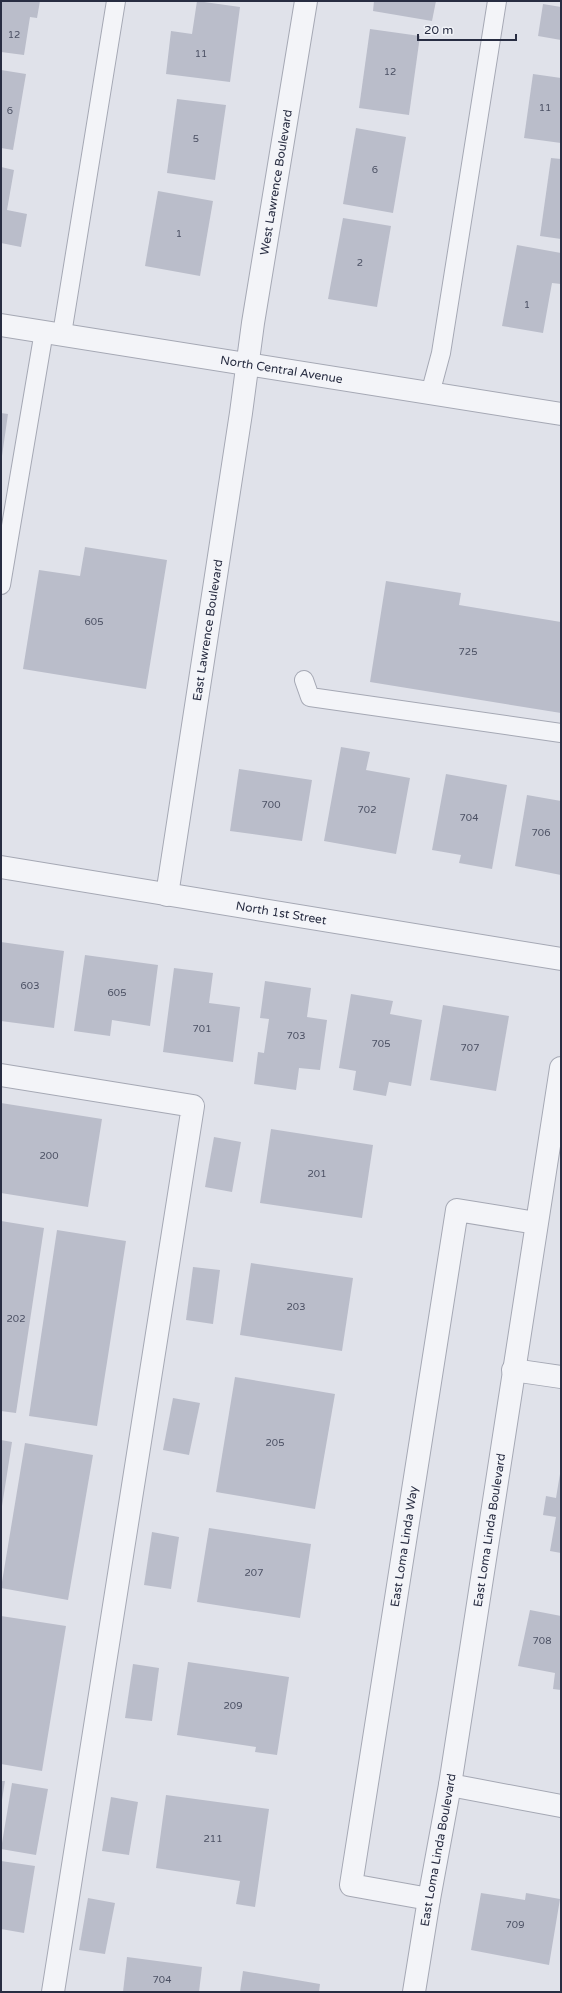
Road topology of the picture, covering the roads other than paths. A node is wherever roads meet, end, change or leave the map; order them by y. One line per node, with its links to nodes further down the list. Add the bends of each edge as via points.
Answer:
1 (116, 1): 5 (lane)
2 (306, 1): 6 (street, West Lawrence Boulevard)
3 (497, 1): 7 (lane, via 441,353)
4 (1, 325): 5 (street, North Central Avenue)
5 (53, 333): 6 (street, North Central Avenue); 9 (lane)
6 (247, 365): 7 (street, North Central Avenue); 13 (street, East Lawrence Boulevard)
7 (430, 394): 8 (street, North Central Avenue)
8 (561, 414)
9 (1, 586)
10 (304, 680): 11 (lane, via 310,697)
11 (561, 733)
12 (1, 868): 13 (street, North 1st Street)
13 (167, 894): 14 (street, North 1st Street)
14 (561, 959)
15 (561, 1068): 17 (street, East Loma Linda Boulevard)
16 (1, 1075): 23 (street, via 193,1106)
17 (536, 1223): 18 (street, East Loma Linda Boulevard); 22 (street, East Loma Linda Way, via 457,1210 351,1885)
18 (513, 1370): 19 (street); 20 (street, East Loma Linda Boulevard)
19 (561, 1377)
20 (450, 1785): 21 (street); 22 (street, East Loma Linda Boulevard)
21 (561, 1806)
22 (429, 1898): 24 (street, East Loma Linda Boulevard)
23 (53, 1992)
24 (414, 1992)

